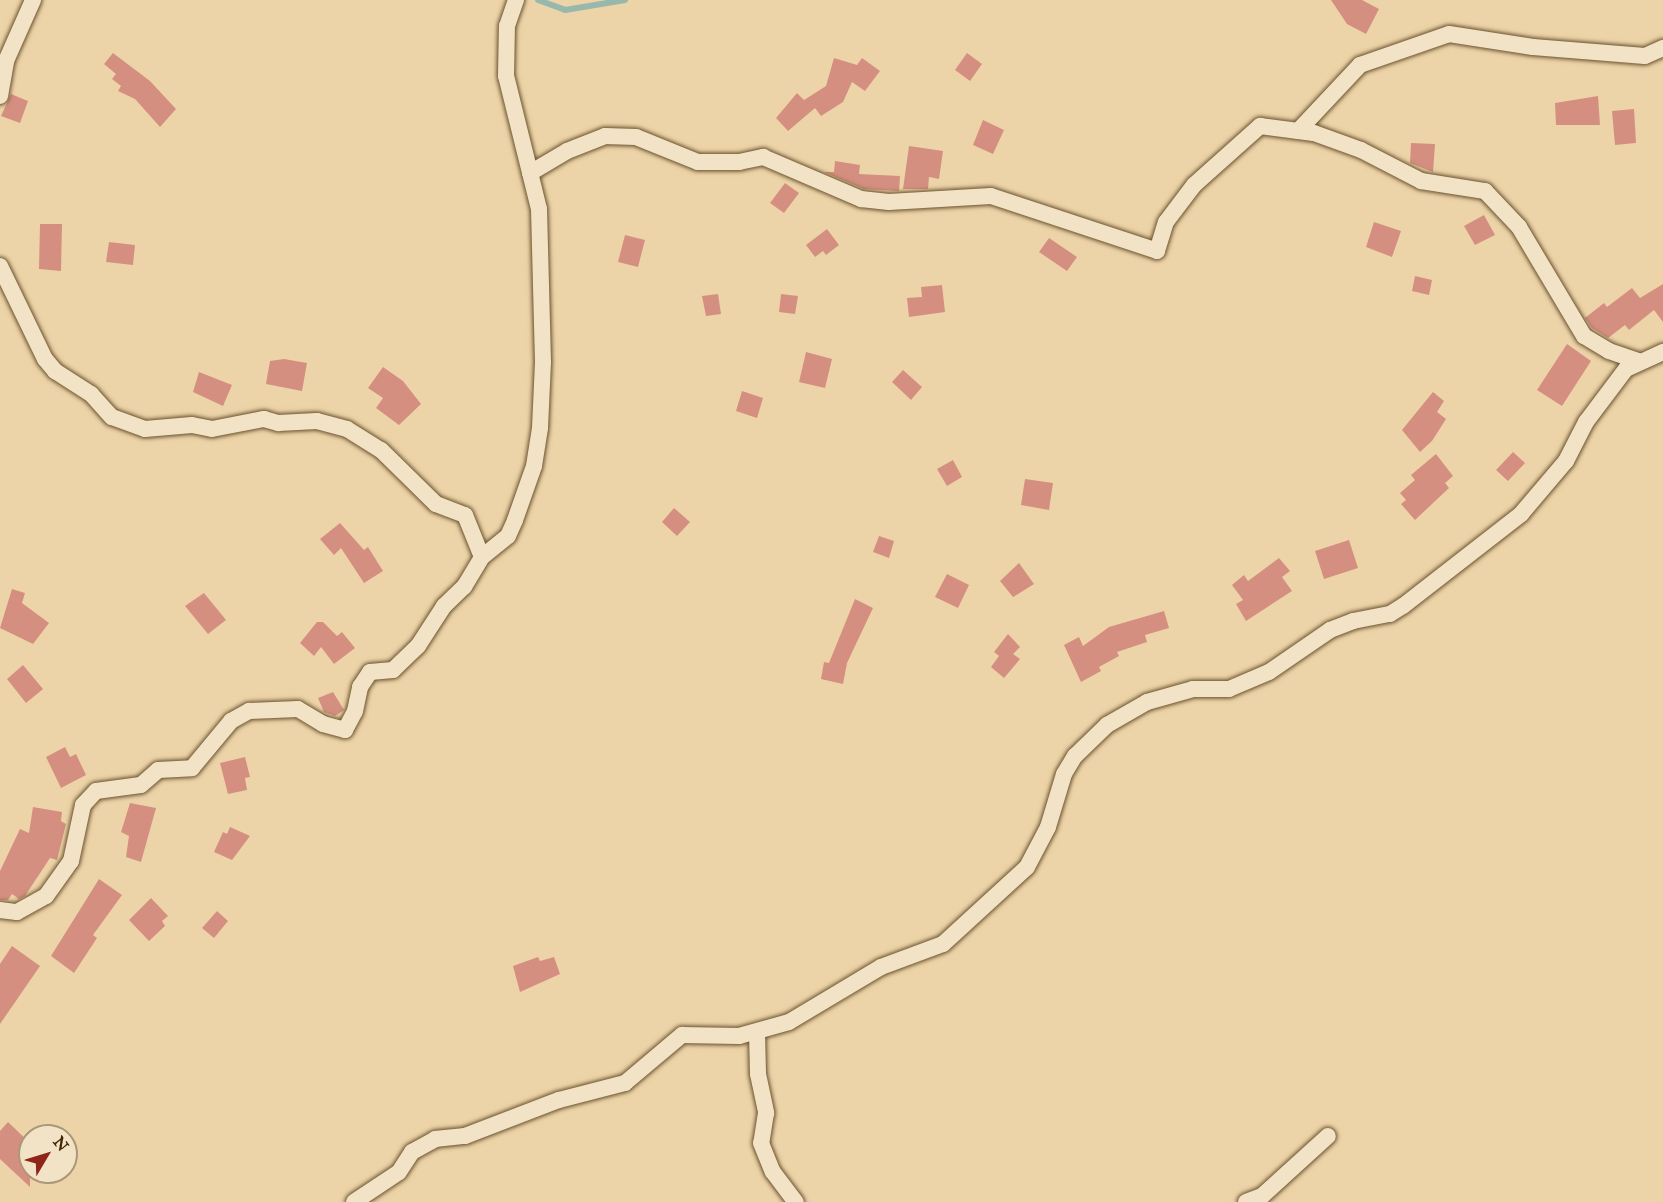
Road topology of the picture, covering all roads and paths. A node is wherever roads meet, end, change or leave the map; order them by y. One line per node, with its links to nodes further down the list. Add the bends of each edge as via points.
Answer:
1 (33, 0): 4 (street, via 6,61)
2 (516, 0): 6 (street, via 507,26 506,76)
3 (1663, 48): 5 (street, via 1645,56 1533,47 1449,34 1360,65)
4 (0, 96)
5 (1298, 131): 6 (street, via 1260,126 1222,156 1166,222 1157,251 991,196 890,202 861,199 763,157 698,162 636,137 604,136 567,151); 9 (street, via 1361,150 1421,181 1485,191 1519,227 1584,336 1609,351)
6 (530, 173): 10 (street, via 543,254 540,428 534,466 508,536)
7 (0, 266): 10 (street, via 45,359 55,371 91,394 112,417 145,429 192,425 212,429 264,419 278,423 317,421 347,429 381,450 436,504 465,515)
8 (1663, 352): 9 (street)
9 (1638, 361): 12 (street, via 1613,385 1586,422 1566,461 1521,514 1419,595 1390,615 1353,621 1330,630 1269,672 1228,689 1193,689 1133,708 1107,725 1075,756 1058,787 1048,827 1027,867 953,937 933,950 894,960 802,1015)
10 (482, 557): 11 (street, via 418,646 393,670 370,672 360,687 355,711 345,730 323,724 298,709 249,711 231,721 192,768 158,770 141,785 96,791 83,805 71,861 46,896 17,912)
11 (0, 910)
12 (757, 1032): 14 (street, via 739,1036 682,1035 625,1083 559,1100 465,1136 435,1139 412,1152 399,1172); 15 (street, via 758,1074 766,1113 761,1143 773,1172)
13 (1328, 1136): 16 (street, via 1262,1196)
14 (354, 1202)
15 (796, 1202)
16 (1246, 1202)

